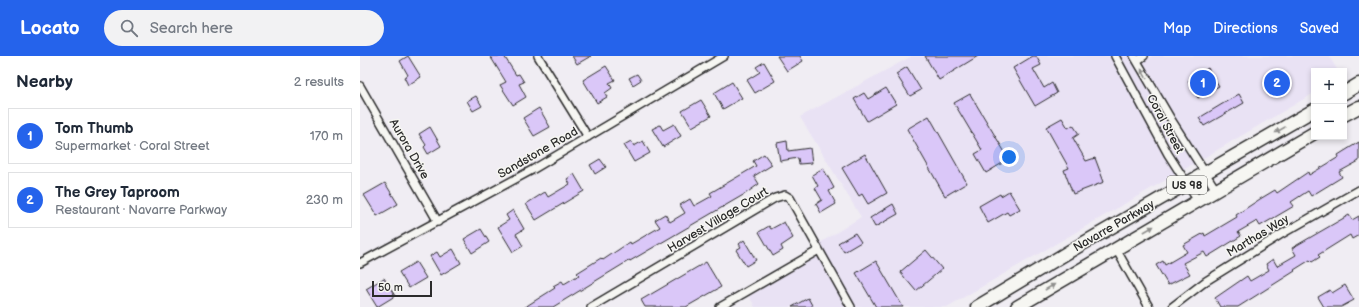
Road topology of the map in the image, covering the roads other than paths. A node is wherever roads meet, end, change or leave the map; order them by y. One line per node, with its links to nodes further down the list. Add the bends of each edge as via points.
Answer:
1 (538, 56): 13 (street)
2 (724, 56): 13 (street, Sandstone Road)
3 (1115, 56): 15 (street, Coral Street)
4 (1144, 56): 5 (street)
5 (1135, 58): 14 (street, Coral Street, one-way to 5)
6 (1359, 84): 8 (highway)
7 (360, 86): 19 (street, Aurora Drive)
8 (1347, 90)
9 (1359, 107): 11 (highway)
10 (1311, 112): 14 (highway, Navarre Parkway / US 98, one-way to 14)
11 (1347, 113)
12 (1311, 135): 16 (highway, Navarre Parkway / US 98)
13 (588, 137): 19 (street, Sandstone Road)
14 (1206, 173): 15 (highway, Navarre Parkway / US 98); 16 (street, Coral Street)
15 (1187, 185): 18 (street, Coral Street); 23 (highway, Navarre Parkway / US 98, via 1070,251)
16 (1216, 190): 18 (highway, Navarre Parkway / US 98)
17 (1359, 190): 29 (street, Marthas Way, via 1213,276)
18 (1198, 201): 20 (highway, Navarre Parkway / US 98, one-way to 18)
19 (438, 222): 22 (street, Sandstone Road)
20 (1116, 249): 27 (highway, Navarre Parkway / US 98, one-way to 20); 28 (street)
21 (819, 250): 24 (street, Harvest Village Court, via 790,198 780,196); 25 (street); 26 (street, Harvest Village Court)
22 (360, 263)
23 (982, 305)
24 (591, 307)
25 (720, 307)
26 (851, 307)
27 (1017, 307)
28 (1149, 307)
29 (1172, 307)

